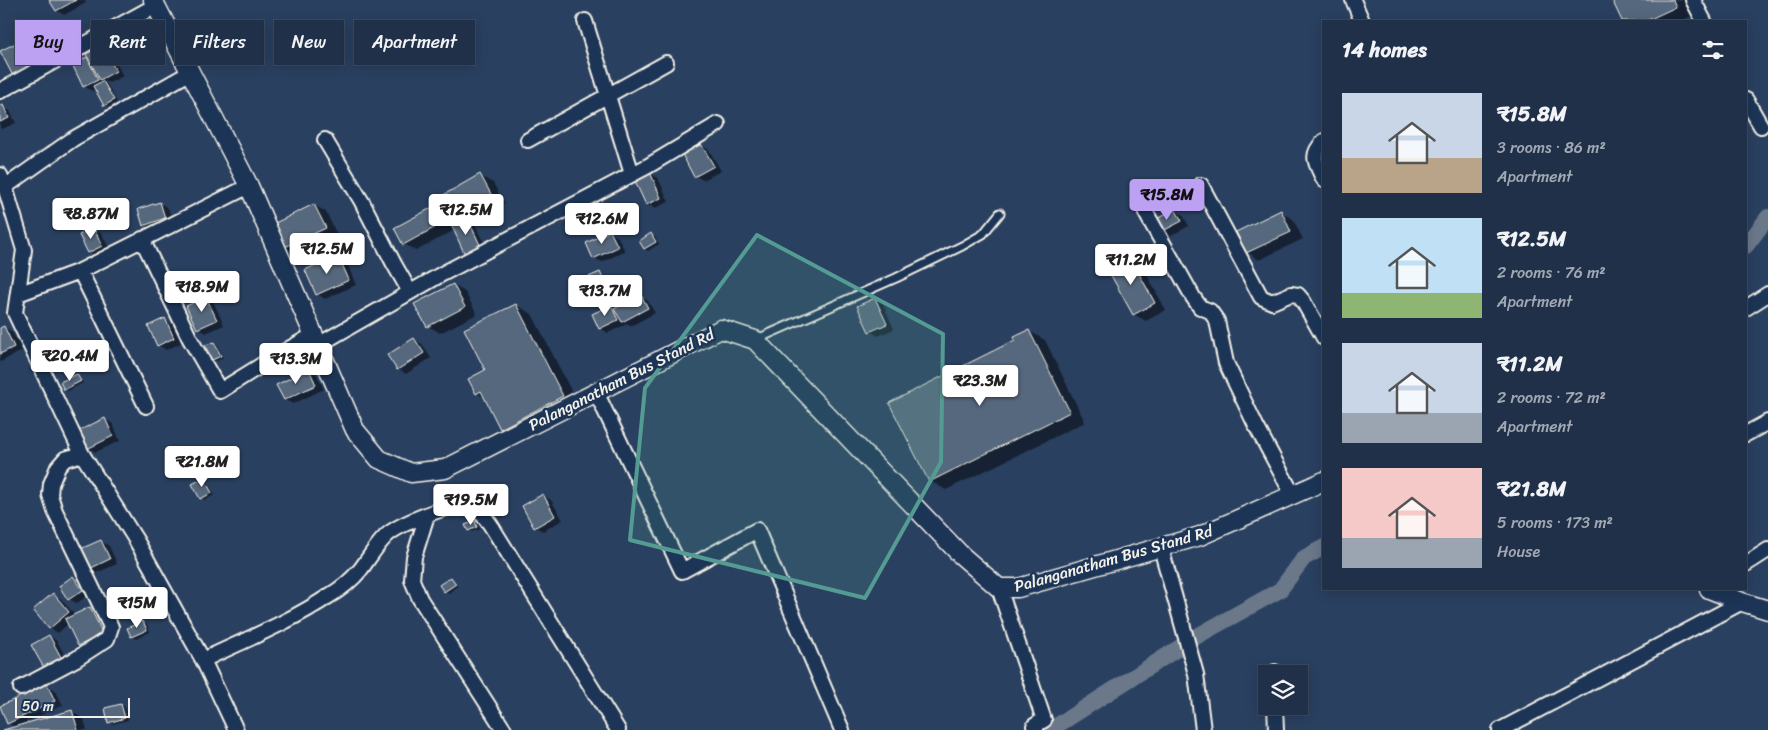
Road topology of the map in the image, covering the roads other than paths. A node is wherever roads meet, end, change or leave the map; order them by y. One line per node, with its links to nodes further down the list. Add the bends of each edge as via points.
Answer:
1 (1353, 0): 4 (street)
2 (1693, 0): 5 (street)
3 (154, 3): 8 (street, Palanganatham Bus Stand Rd); 9 (street)
4 (1362, 20)
5 (1703, 20)
6 (585, 21): 10 (street)
7 (666, 63): 10 (street)
8 (191, 72): 19 (street); 21 (street, Palanganatham Bus Stand Rd)
9 (0, 91)
10 (608, 95): 15 (street); 17 (street)
11 (1747, 102): 13 (street)
12 (718, 124): 17 (street)
13 (1761, 126)
14 (325, 140): 26 (street)
15 (528, 140)
16 (1322, 143): 18 (street, via 1314,156)
17 (632, 174): 26 (street)
18 (1322, 175)
19 (3, 181): 27 (street, via 24,250)
20 (1201, 185): 30 (street, via 1261,297 1272,302 1291,294 1298,295)
21 (249, 186): 24 (street); 31 (street, Palanganatham Bus Stand Rd)
22 (1146, 212): 39 (street, via 1200,308 1210,311 1217,320 1226,363)
23 (1000, 214): 32 (lane, via 983,234 962,246)
24 (142, 239): 25 (street); 31 (street, via 190,339 220,391 268,361)
25 (80, 271): 27 (street); 34 (street)
26 (410, 292): 31 (street)
27 (18, 294): 37 (street, via 15,312)
28 (1768, 294): 29 (street)
29 (1747, 307)
30 (1322, 329)
31 (316, 340): 33 (street, Palanganatham Bus Stand Rd, via 355,430 379,459 411,473 445,469)
32 (755, 340): 33 (street, Palanganatham Bus Stand Rd, via 721,328); 44 (street, Palanganatham Bus Stand Rd, via 961,555)
33 (596, 392): 55 (street, via 682,571 757,530)
34 (146, 406)
35 (1768, 422): 36 (street)
36 (1747, 433)
37 (82, 454): 48 (street, via 136,540); 49 (street, via 65,459 58,467 50,495 111,627 110,633 107,639 76,659)
38 (1322, 482): 39 (street, Palanganatham Bus Stand Rd)
39 (1293, 495): 41 (street, Palanganatham Bus Stand Rd, via 1200,536)
40 (427, 515): 48 (street, via 387,534 350,581 329,596); 53 (street, via 414,557 412,580 420,599); 54 (street, via 451,506 465,505 478,510 490,524)
41 (1161, 548): 44 (street, Palanganatham Bus Stand Rd, via 1018,588); 56 (street, via 1196,674)
42 (1768, 550): 43 (street)
43 (1747, 563)
44 (999, 588): 51 (street, via 1044,720)
45 (1712, 590): 46 (street)
46 (1742, 602): 47 (street); 58 (street)
47 (1768, 610)
48 (203, 660): 52 (street)
49 (22, 688)
50 (1275, 715): 57 (street)
51 (1035, 728)
52 (236, 730)
53 (504, 730)
54 (618, 730)
55 (842, 730)
56 (1203, 730)
57 (1276, 730)
58 (1500, 730)

